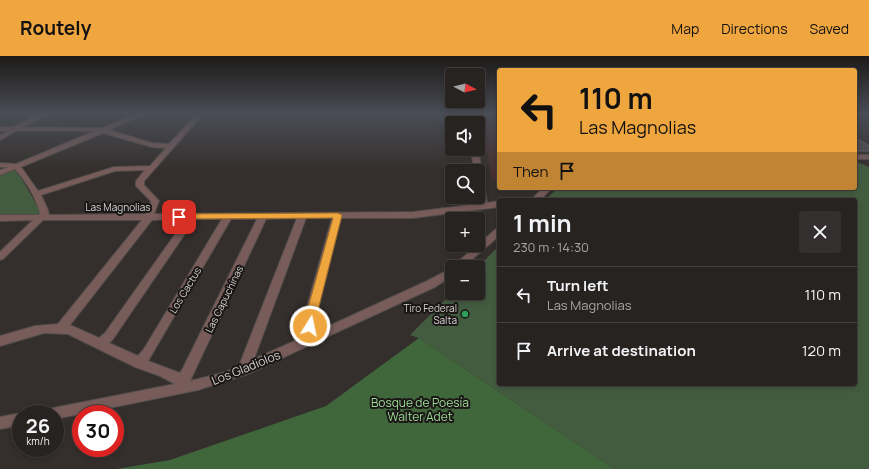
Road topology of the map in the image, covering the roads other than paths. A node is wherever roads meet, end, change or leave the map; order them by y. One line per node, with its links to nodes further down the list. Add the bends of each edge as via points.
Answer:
1 (10, 132): 5 (street)
2 (98, 132): 11 (street)
3 (110, 132): 6 (street, via 152,145)
4 (183, 132): 6 (street)
5 (0, 138)
6 (170, 146): 12 (street)
7 (476, 156): 19 (street)
8 (857, 157): 9 (street)
9 (869, 157)
10 (0, 165): 11 (street)
11 (16, 166): 13 (street); 15 (street)
12 (151, 168): 15 (street, via 114,169); 17 (street, via 139,183)
13 (0, 173)
14 (546, 190): 16 (street)
15 (37, 194): 27 (street, via 45,211)
16 (536, 198)
17 (156, 201): 24 (street, via 168,212); 28 (street)
18 (497, 204): 19 (street, Las Magnolias)
19 (483, 207): 20 (street, Las Magnolias, via 425,214)
20 (338, 215): 23 (street, Las Magnolias); 34 (street, via 309,322)
21 (228, 216): 22 (street, Las Magnolias); 25 (street, Las Magnolias); 37 (street, Los Cactus, via 148,352)
22 (263, 216): 23 (street, Las Magnolias); 39 (street, Las Capuchinas, via 187,374)
23 (302, 216): 38 (street)
24 (179, 217): 25 (street, Las Magnolias); 28 (street, Las Magnolias)
25 (192, 217): 36 (street, via 109,336)
26 (0, 218): 27 (street, Las Magnolias)
27 (43, 218): 28 (street, Las Magnolias); 30 (street)
28 (149, 218): 33 (street)
29 (497, 233): 31 (street)
30 (0, 258)
31 (465, 260)
32 (445, 275): 34 (street, Los Gladiolos)
33 (62, 327): 35 (street, via 44,328); 36 (street)
34 (315, 339): 38 (street, Los Gladiolos)
35 (0, 341)
36 (100, 344): 37 (street)
37 (139, 362): 39 (street)
38 (244, 370): 39 (street, Los Gladiolos, via 214,382)
39 (185, 384): 40 (street, Los Gladiolos)
40 (64, 410)
41 (12, 420): 42 (street)
42 (0, 422)

